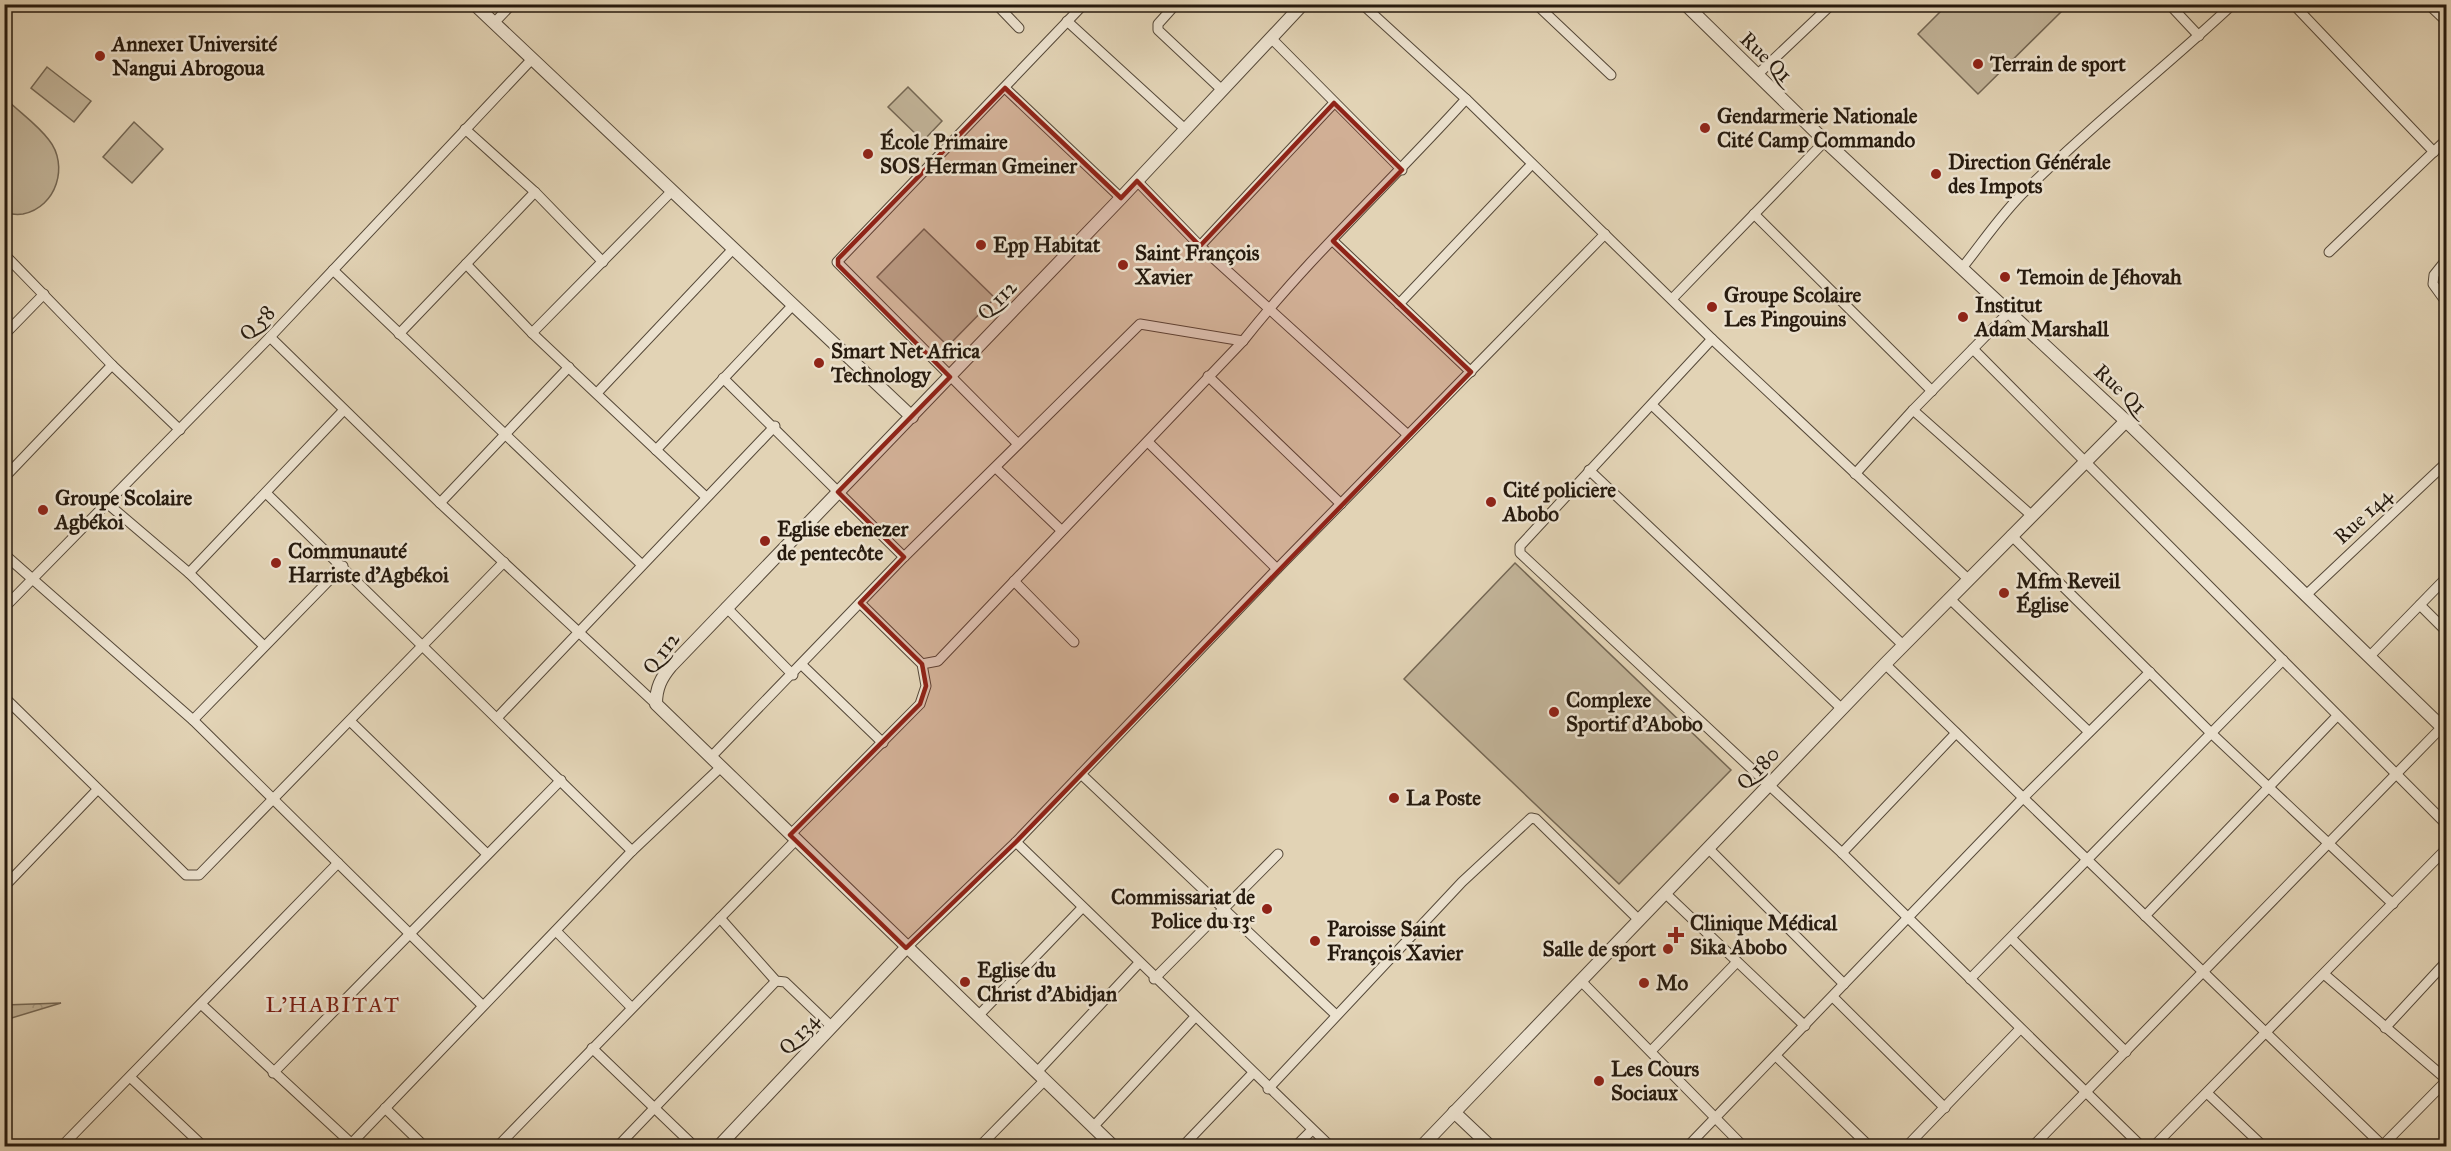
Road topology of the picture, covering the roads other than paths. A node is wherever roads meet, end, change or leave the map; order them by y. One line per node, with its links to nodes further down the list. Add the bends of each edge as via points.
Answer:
1 (474, 4): 17 (street)
2 (512, 4): 17 (street)
3 (996, 4): 18 (street)
4 (1084, 4): 15 (street)
5 (1176, 4): 25 (street, via 1158,24 1158,30)
6 (1303, 4): 20 (street, Q 112)
7 (1362, 4): 26 (street)
8 (1536, 4): 22 (street)
9 (1686, 4): 23 (street, Rue Q1)
10 (1832, 4): 23 (street)
11 (2169, 4): 19 (street)
12 (2233, 4): 19 (street)
13 (2293, 4): 32 (street)
14 (2428, 4): 16 (street)
15 (1068, 21): 24 (street); 29 (street)
16 (2446, 21)
17 (494, 23): 21 (street)
18 (1019, 28)
19 (2199, 36): 49 (street, via 2136,88 2025,191)
20 (1271, 39): 25 (street, Q 112); 27 (street)
21 (532, 59): 28 (street, Q 58); 36 (street)
22 (1611, 75)
23 (1757, 75): 31 (street, Rue Q1)
24 (1005, 88): 38 (street); 69 (street, via 837,262)
25 (1222, 90): 29 (street, Q 112)
26 (1466, 99): 33 (street); 34 (street)
27 (1334, 103): 34 (street); 42 (street)
28 (465, 129): 37 (street); 50 (street, Q 58)
29 (1185, 129): 35 (street, Q 112)
30 (2446, 140): 32 (street)
31 (1825, 141): 39 (street); 49 (street, Rue Q1)
32 (2434, 152): 44 (street)
33 (1532, 164): 40 (street); 54 (street)
34 (1402, 170): 41 (street)
35 (1137, 181): 38 (street, Q 112); 42 (street)
36 (672, 191): 43 (street); 47 (street)
37 (535, 192): 47 (street); 48 (street)
38 (1121, 198): 69 (street, Q 112)
39 (1754, 214): 52 (street); 71 (street)
40 (1605, 234): 52 (street); 67 (street)
41 (1334, 241): 54 (street); 56 (street)
42 (1200, 246): 56 (street)
43 (732, 250): 55 (street); 72 (street)
44 (2329, 252)
45 (4, 254): 51 (street)
46 (2446, 260): 53 (street, via 2434,275 2433,284)
47 (603, 261): 58 (street)
48 (466, 264): 58 (street); 59 (street)
49 (1962, 268): 57 (street, Rue Q1)
50 (333, 270): 59 (street); 61 (street, Q 58)
51 (44, 294): 60 (street); 65 (street)
52 (1672, 299): 62 (street)
53 (2446, 302)
54 (1399, 304): 67 (street)
55 (792, 306): 70 (street); 76 (street)
56 (1269, 308): 63 (street); 81 (street)
57 (2009, 312): 64 (street); 77 (street, Rue Q1)
58 (532, 333): 66 (street)
59 (399, 334): 80 (street)
60 (4, 335)
61 (270, 336): 75 (street); 79 (street, Q 58)
62 (1713, 339): 73 (street); 89 (street)
63 (1243, 341): 68 (street); 83 (street, via 1140,324)
64 (1973, 349): 71 (street); 85 (street)
65 (112, 365): 79 (street); 90 (street)
66 (569, 367): 72 (street); 80 (street)
67 (1471, 372): 81 (street)
68 (1208, 376): 82 (street); 96 (street)
69 (950, 377): 76 (street, Q 112); 83 (street)
70 (723, 378): 78 (street); 84 (street)
71 (1932, 391): 74 (street)
72 (597, 393): 84 (street)
73 (1652, 405): 88 (street); 120 (street)
74 (1913, 410): 89 (street); 97 (street)
75 (343, 411): 92 (street); 94 (street)
76 (912, 417): 91 (street, Q 112)
77 (2126, 420): 85 (street, Q 180); 111 (street, Rue Q1)
78 (775, 426): 91 (street); 93 (street)
79 (180, 430): 95 (street, Q 58)
80 (503, 435): 94 (street); 103 (street)
81 (1408, 435): 96 (street)
82 (1148, 442): 98 (street); 105 (street)
83 (1018, 444): 87 (street)
84 (656, 450): 93 (street)
85 (2085, 461): 97 (street, Q 180); 124 (street)
86 (2446, 463): 111 (street, Rue 144)
87 (996, 468): 98 (street); 101 (street)
88 (1589, 470): 132 (street); 147 (street, via 1520,546 1520,553)
89 (1855, 474): 108 (street)
90 (4, 478)
91 (838, 492): 101 (street); 116 (street, Q 112)
92 (266, 493): 104 (street); 106 (street)
93 (706, 497): 103 (street)
94 (440, 502): 102 (street)
95 (108, 504): 106 (street); 109 (street, Q 58)
96 (1341, 504): 105 (street)
97 (2031, 515): 99 (street, Q 180)
98 (1061, 531): 110 (street)
99 (2011, 535): 108 (street, Q 180); 128 (street)
100 (4, 554): 109 (street)
101 (903, 557): 113 (street)
102 (504, 562): 118 (street); 122 (street)
103 (642, 565): 118 (street)
104 (344, 566): 121 (street); 122 (street)
105 (1277, 569): 144 (street)
106 (189, 573): 121 (street)
107 (2446, 578): 114 (street)
108 (1968, 579): 112 (street, Q 180)
109 (32, 581): 115 (street, Q 58); 135 (street)
110 (1014, 581): 119 (street); 125 (street, via 938,661)
111 (2305, 596): 123 (street, Rue Q1)
112 (1949, 598): 120 (street, Q 180); 138 (street)
113 (860, 603): 125 (street); 127 (street)
114 (2420, 605): 117 (street); 123 (street)
115 (4, 608)
116 (726, 608): 129 (street); 131 (street, Q 112, via 663,674)
117 (2446, 631)
118 (580, 633): 131 (street); 134 (street)
119 (1074, 642)
120 (1903, 645): 126 (street, Q 180)
121 (264, 646): 135 (street)
122 (422, 646): 134 (street); 136 (street)
123 (2369, 657): 137 (street, Rue Q1)
124 (2283, 660): 133 (street); 139 (street)
125 (922, 664): 141 (street, via 926,695)
126 (1885, 664): 132 (street, Q 180); 140 (street)
127 (802, 665): 129 (street); 141 (street)
128 (2150, 672): 138 (street); 139 (street)
129 (793, 675): 142 (street)
130 (4, 697): 149 (street)
131 (656, 704): 142 (street)
132 (1842, 709): 147 (street, Q 180)
133 (2337, 716): 145 (street); 148 (street)
134 (497, 718): 146 (street)
135 (193, 720): 151 (street)
136 (350, 721): 151 (street); 160 (street)
137 (2444, 729): 145 (street)
138 (2089, 732): 150 (street)
139 (2210, 732): 148 (street); 162 (street)
140 (1956, 733): 150 (street); 159 (street)
141 (883, 743): 153 (street)
142 (711, 757): 143 (street)
143 (721, 767): 153 (street); 158 (street)
144 (1081, 774): 154 (street); 168 (street)
145 (2396, 774): 152 (street); 155 (street)
146 (561, 780): 158 (street); 160 (street)
147 (1769, 784): 156 (street, Q 180); 159 (street)
148 (2269, 788): 155 (street); 169 (street)
149 (97, 790): 151 (street, via 186,875 199,875); 164 (street)
150 (2023, 798): 162 (street); 171 (street)
151 (274, 799): 163 (street)
152 (2446, 824)
153 (793, 838): 170 (street); 176 (street)
154 (1016, 842): 167 (street); 176 (street)
155 (2328, 844): 166 (street); 180 (street)
156 (1708, 848): 165 (street, Q 180); 186 (street)
157 (2446, 849): 166 (street)
158 (632, 851): 173 (street)
159 (1842, 853): 171 (street)
160 (487, 854): 174 (street)
161 (1278, 854): 168 (street)
162 (2087, 860): 169 (street); 175 (street)
163 (338, 863): 174 (street); 188 (street)
164 (4, 886)
165 (1665, 892): 172 (street, Q 180); 177 (street)
166 (2393, 904): 181 (street)
167 (1082, 908): 179 (street); 192 (street)
168 (1225, 909): 182 (street); 191 (street)
169 (2145, 916): 180 (street)
170 (720, 918): 184 (street); 190 (street)
171 (1908, 919): 183 (street); 186 (street)
172 (1639, 920): 185 (street, Q 180); 191 (street, via 1531,818 1462,882)
173 (556, 931): 189 (street); 190 (street)
174 (409, 933): 189 (street); 203 (street)
175 (2012, 939): 183 (street); 201 (street)
176 (906, 948): 192 (street); 195 (street, Q 134)
177 (1737, 962): 194 (street); 200 (street)
178 (2446, 962): 196 (street)
179 (1139, 963): 182 (street); 205 (street)
180 (2203, 972): 198 (street); 201 (street)
181 (2324, 974): 196 (street); 198 (street)
182 (1154, 979): 193 (street)
183 (1970, 979): 197 (street)
184 (776, 981): 195 (street, via 785,982); 212 (street)
185 (1581, 981): 200 (street); 214 (street, Q 180)
186 (1844, 984): 187 (street)
187 (1833, 997): 194 (street); 213 (street)
188 (201, 1004): 203 (street); 206 (street)
189 (482, 1005): 211 (street)
190 (631, 1007): 199 (street)
191 (1335, 1014): 208 (street)
192 (978, 1016): 205 (street)
193 (1194, 1017): 204 (street); 216 (street)
194 (1805, 1026): 202 (street)
195 (832, 1027): 225 (street, Q 134)
196 (2385, 1028): 207 (street)
197 (2019, 1030): 209 (street); 213 (street)
198 (2266, 1033): 210 (street); 241 (street)
199 (592, 1048): 212 (street); 222 (street)
200 (1651, 1051): 215 (street)
201 (2126, 1052): 209 (street)
202 (1776, 1056): 215 (street); 235 (street)
203 (273, 1073): 218 (street)
204 (1252, 1074): 208 (street); 228 (street)
205 (1041, 1076): 216 (street); 226 (street)
206 (130, 1077): 219 (street); 220 (street)
207 (2446, 1080): 241 (street)
208 (1268, 1089): 217 (street)
209 (2085, 1092): 237 (street); 238 (street)
210 (2207, 1093): 239 (street); 240 (street)
211 (386, 1108): 218 (street); 221 (street)
212 (655, 1108): 223 (street); 224 (street)
213 (1945, 1108): 236 (street)
214 (1454, 1112): 231 (street, Q 180); 232 (street)
215 (1715, 1119): 233 (street); 234 (street)
216 (1093, 1127): 227 (street)
217 (1311, 1131): 229 (street); 230 (street)
218 (350, 1145)
219 (63, 1146)
220 (203, 1146)
221 (424, 1146)
222 (498, 1146)
223 (618, 1146)
224 (694, 1146)
225 (719, 1146)
226 (981, 1146)
227 (1113, 1146)
228 (1183, 1146)
229 (1296, 1146)
230 (1330, 1146)
231 (1422, 1146)
232 (1490, 1146)
233 (1688, 1146)
234 (1743, 1146)
235 (1869, 1146)
236 (1907, 1146)
237 (2033, 1146)
238 (2141, 1146)
239 (2154, 1146)
240 (2263, 1146)
241 (2382, 1146)

